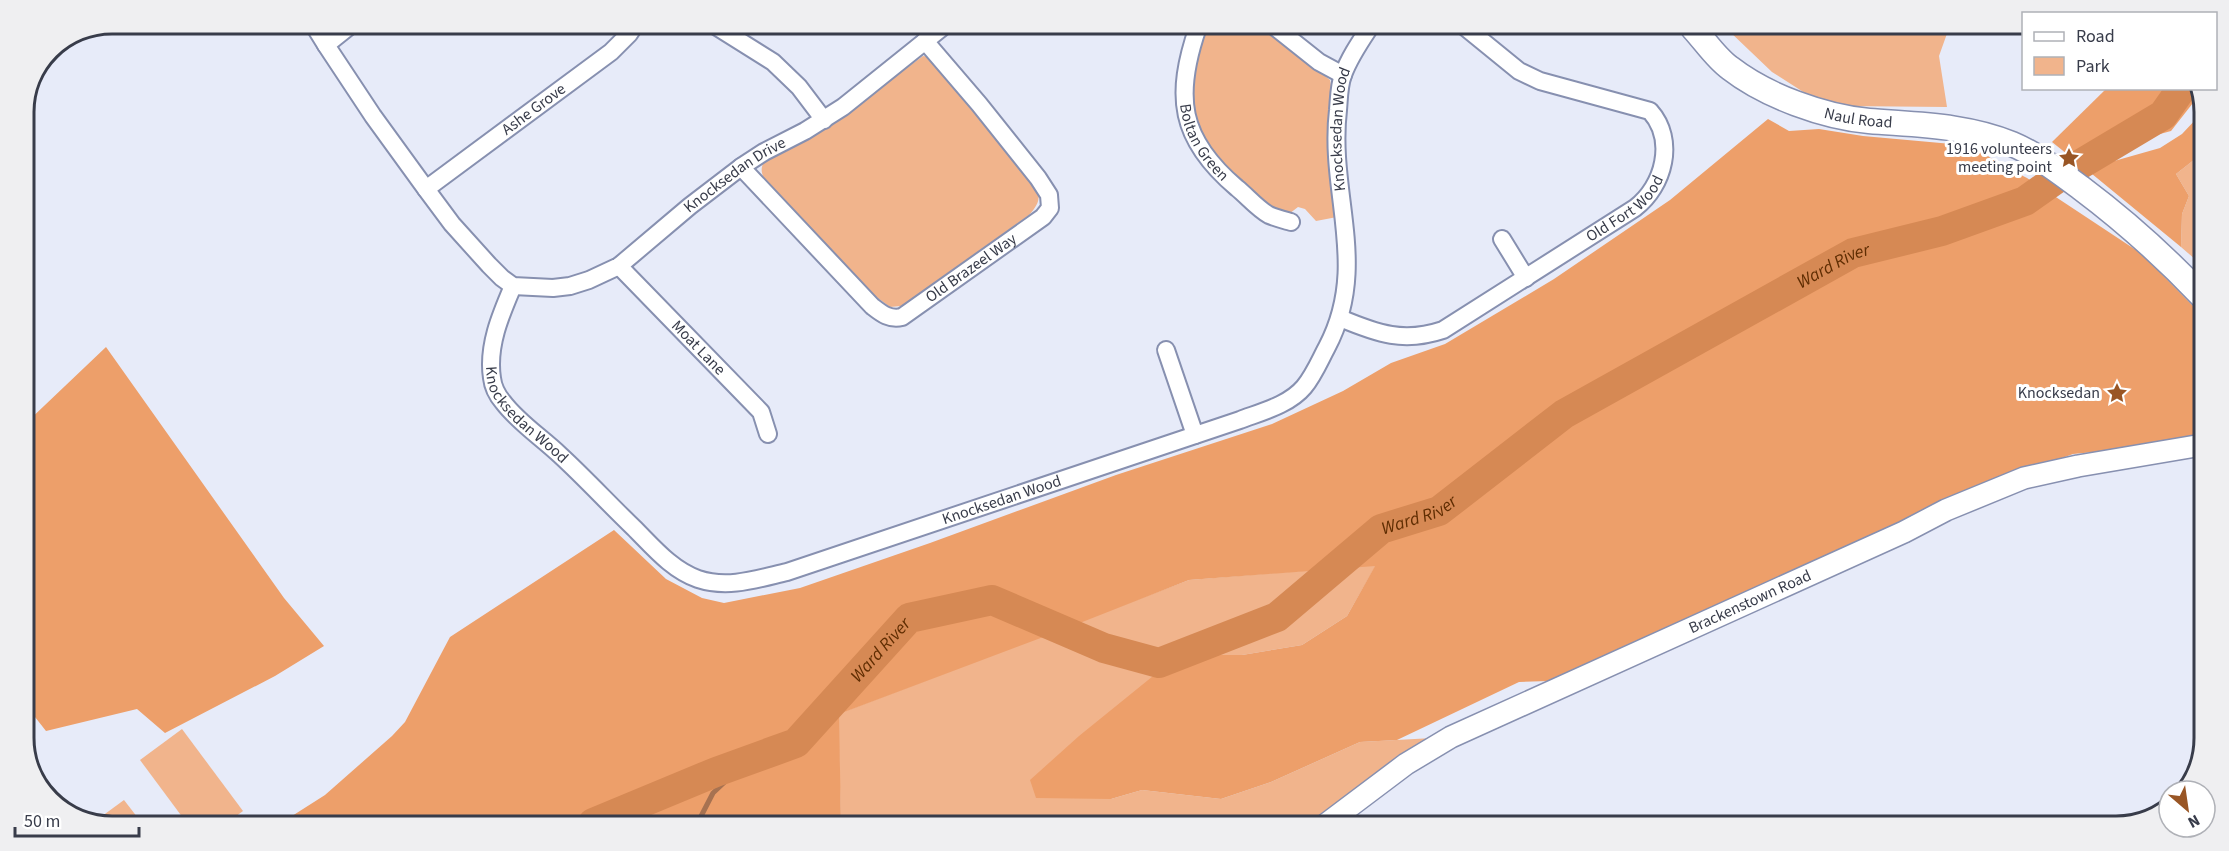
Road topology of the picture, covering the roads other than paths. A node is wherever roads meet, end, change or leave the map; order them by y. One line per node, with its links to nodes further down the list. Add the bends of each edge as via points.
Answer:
1 (319, 34): 12 (street)
2 (340, 34): 12 (street)
3 (629, 34): 16 (street, Ashe Grove, via 611,52)
4 (727, 34): 14 (street, via 773,62)
5 (934, 34): 11 (street, Knocksedan Drive)
6 (1195, 34): 17 (street, Boltan Green, via 1183,91 1196,141 1219,172 1269,215)
7 (1284, 34): 13 (street)
8 (1366, 34): 13 (street, Knocksedan Wood)
9 (1474, 34): 20 (street, Old Fort Wood, via 1519,71 1540,81 1650,111 1661,129 1661,171 1646,199)
10 (1698, 34): 22 (main road, Naul Road, via 1729,68 1775,95 1822,112 1977,132 2043,159 2155,247)
11 (925, 41): 14 (street, Knocksedan Drive); 15 (street, Old Brazeel Way, via 1038,178 1049,195 1050,208 1043,217 902,317 894,319 872,306)
12 (326, 45): 16 (street)
13 (1343, 75): 23 (street, Knocksedan Wood, via 1336,156 1348,244 1345,300)
14 (824, 120): 15 (street, Knocksedan Drive)
15 (741, 167): 19 (street, Knocksedan Drive)
16 (426, 189): 21 (street, via 489,266)
17 (1291, 222)
18 (1502, 239): 20 (street)
19 (619, 266): 21 (street, Knocksedan Drive, via 570,286); 25 (street, Moat Lane, via 761,412)
20 (1526, 278): 23 (street, Old Fort Wood, via 1443,330 1424,336 1385,334)
21 (513, 286): 26 (street, Knocksedan Wood, via 495,338 492,378 496,393 660,554 680,570 710,582 740,583 787,572)
22 (2194, 287)
23 (1340, 318): 26 (street, Knocksedan Wood, via 1304,387 1268,409)
24 (1166, 350): 26 (street)
25 (768, 434)
26 (1195, 435)
27 (2194, 446): 28 (street, Brackenstown Road, via 2024,478 1946,510 1451,737 1406,764)
28 (1337, 816)

